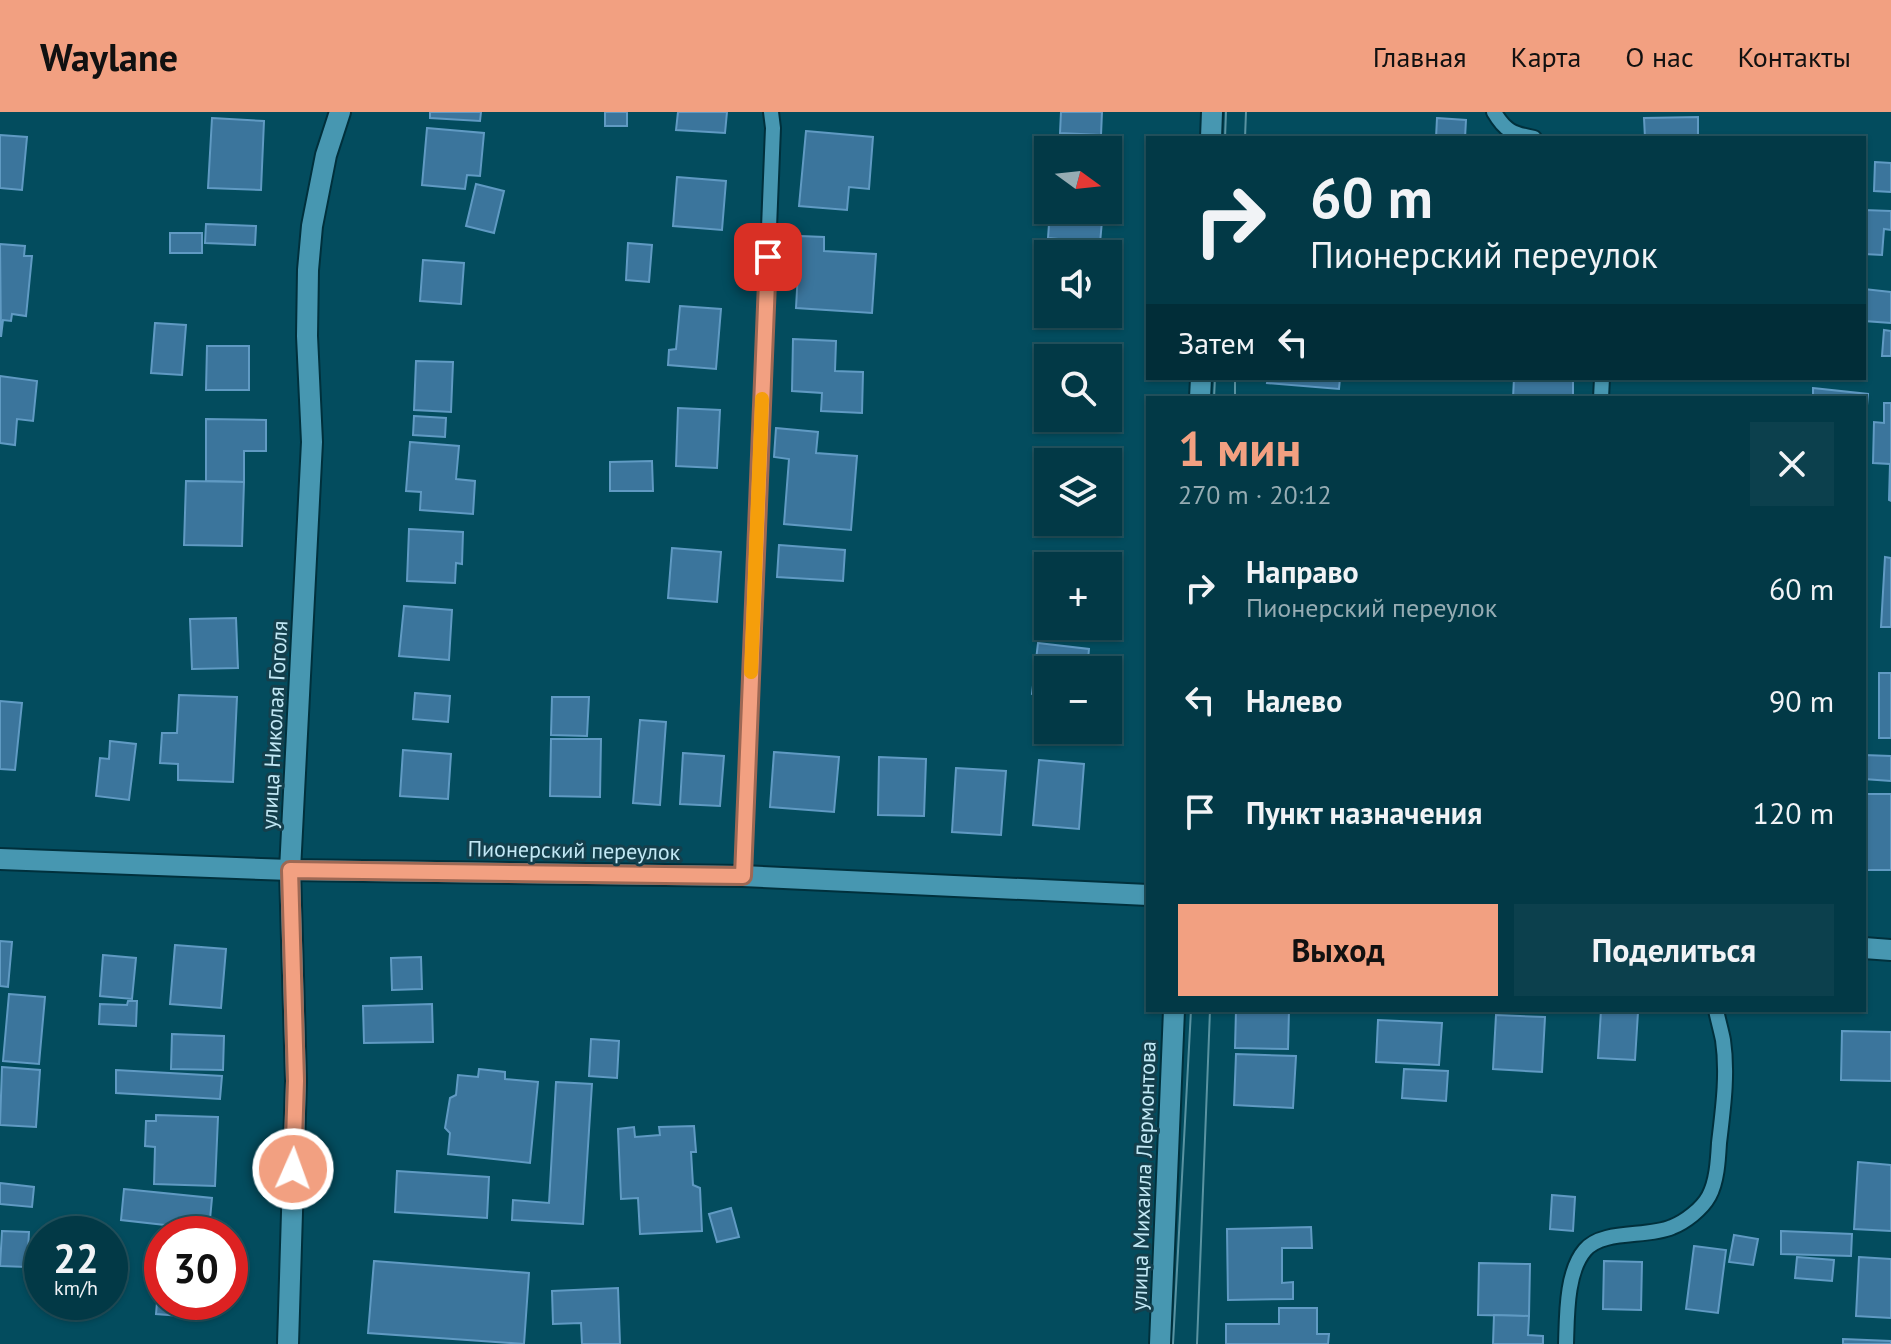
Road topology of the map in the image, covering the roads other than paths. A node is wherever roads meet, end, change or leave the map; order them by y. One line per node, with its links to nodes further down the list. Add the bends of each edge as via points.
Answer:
1 (340, 112): 8 (street, улица Николая Гоголя, via 326,155 308,270 312,442)
2 (771, 112): 9 (lane)
3 (1212, 112): 5 (street)
4 (1494, 112): 6 (lane, via 1501,125)
5 (1211, 136)
6 (1524, 136)
7 (0, 859): 8 (street, Пионерский переулок)
8 (290, 870): 9 (street, Пионерский переулок); 15 (street, улица Николая Гоголя, via 296,1081)
9 (743, 876): 10 (street, Пионерский переулок)
10 (1146, 895)
11 (1866, 948): 12 (street)
12 (1891, 950)
13 (1174, 1012): 16 (street, улица Михаила Лермонтова)
14 (1716, 1012): 17 (lane, via 1724,1084 1718,1161 1709,1197 1672,1227 1603,1239 1586,1248 1574,1271)
15 (288, 1344)
16 (1160, 1344)
17 (1566, 1344)

